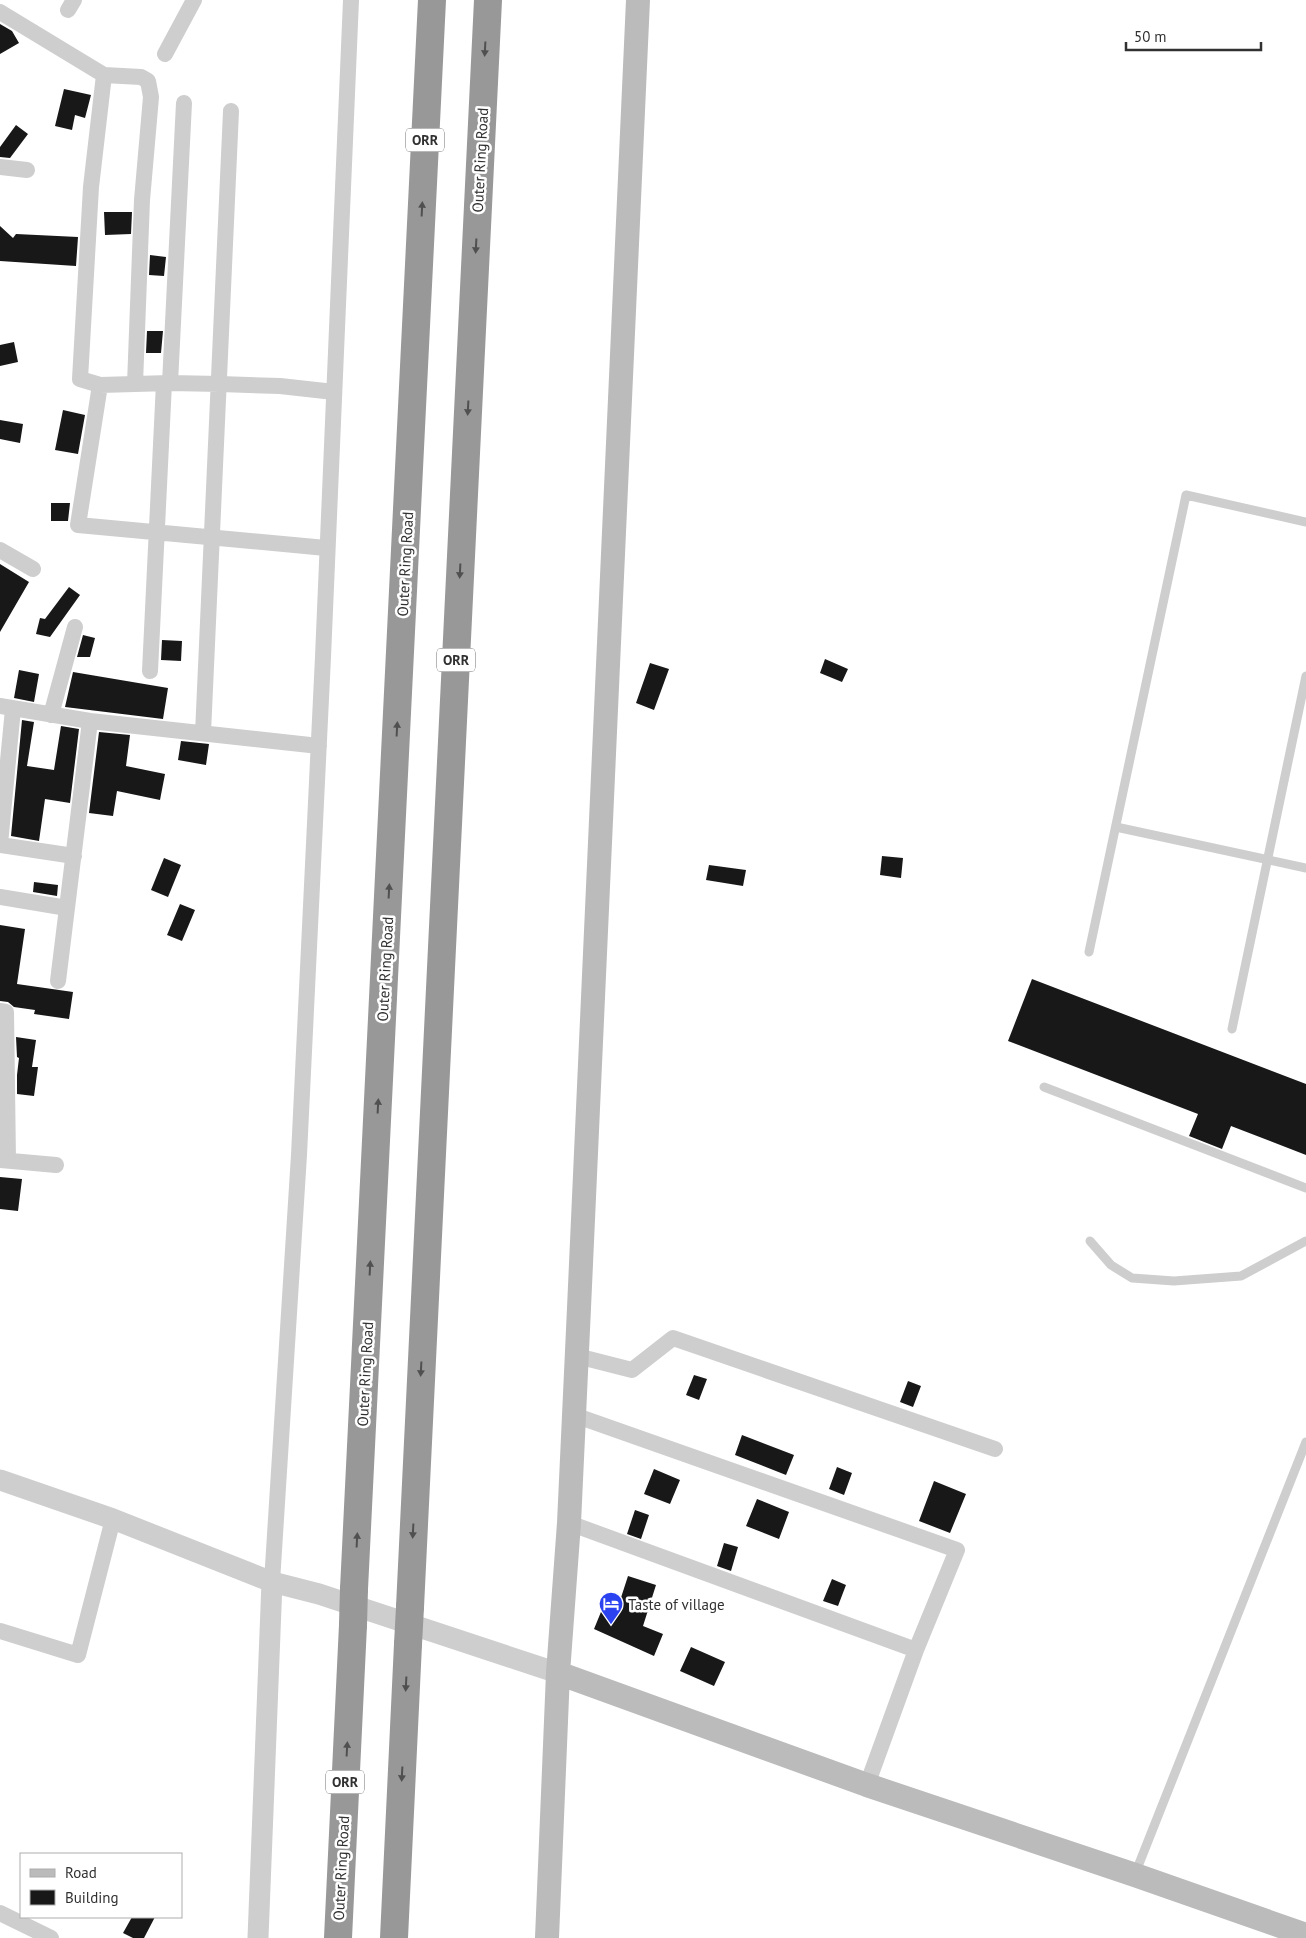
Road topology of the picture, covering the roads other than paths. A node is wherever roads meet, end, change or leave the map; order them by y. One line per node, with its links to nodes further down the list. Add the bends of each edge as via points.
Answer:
1 (194, 0): 7 (street)
2 (351, 0): 17 (street)
3 (432, 0): 66 (highway, Outer Ring Road / ORR, one-way to 3, bridge)
4 (488, 0): 67 (highway, Outer Ring Road / ORR, one-way to 67, bridge)
5 (638, 0): 49 (main road)
6 (0, 12): 8 (street)
7 (164, 54)
8 (104, 75): 14 (street, via 141,77 148,81 151,97 142,200); 16 (street, via 91,187 80,379)
9 (184, 103): 13 (street)
10 (231, 111): 15 (street)
11 (0, 167): 12 (street)
12 (27, 170)
13 (167, 383): 14 (street); 15 (street); 19 (street)
14 (135, 384): 16 (street)
15 (220, 384): 17 (street); 20 (street)
16 (100, 385): 19 (street, via 78,525)
17 (334, 392): 21 (street)
18 (1306, 522): 32 (lane, via 1186,495)
19 (156, 532): 20 (street); 25 (street)
20 (212, 538): 21 (street); 30 (street)
21 (326, 548): 31 (street)
22 (0, 550): 23 (street)
23 (33, 569)
24 (75, 627): 28 (street)
25 (150, 671)
26 (1306, 676): 35 (lane)
27 (7, 708): 28 (street); 33 (street)
28 (51, 715): 29 (street)
29 (90, 721): 30 (street); 34 (street)
30 (203, 733): 31 (street)
31 (319, 746): 56 (street, via 299,1154)
32 (1116, 827): 35 (lane); 39 (lane)
33 (0, 845): 34 (street)
34 (74, 856): 38 (street)
35 (1267, 860): 36 (lane); 42 (lane)
36 (1306, 868)
37 (0, 897): 38 (street)
38 (67, 908): 40 (street)
39 (1089, 952)
40 (58, 981)
41 (0, 1011): 44 (street, via 6,1012)
42 (1232, 1029)
43 (1044, 1087): 46 (lane)
44 (4, 1160): 45 (street)
45 (56, 1165)
46 (1306, 1188)
47 (1090, 1241): 48 (lane, via 1111,1265 1132,1278 1174,1281 1241,1276)
48 (1306, 1241)
49 (577, 1356): 50 (main road); 52 (street, via 632,1370 673,1338)
50 (574, 1415): 55 (main road); 58 (street, via 957,1550)
51 (1306, 1442): 61 (lane)
52 (994, 1449)
53 (0, 1480): 54 (street)
54 (113, 1519): 56 (street); 57 (street, via 78,1655)
55 (569, 1523): 58 (street); 59 (main road)
56 (272, 1582): 59 (street, via 357,1606); 65 (street)
57 (0, 1631)
58 (916, 1650): 60 (street)
59 (558, 1673): 60 (main road); 68 (main road)
60 (867, 1785): 61 (main road)
61 (1135, 1874): 63 (main road)
62 (0, 1913): 64 (street)
63 (1292, 1934)
64 (51, 1938)
65 (258, 1938)
66 (338, 1938)
67 (394, 1938)
68 (547, 1938)

